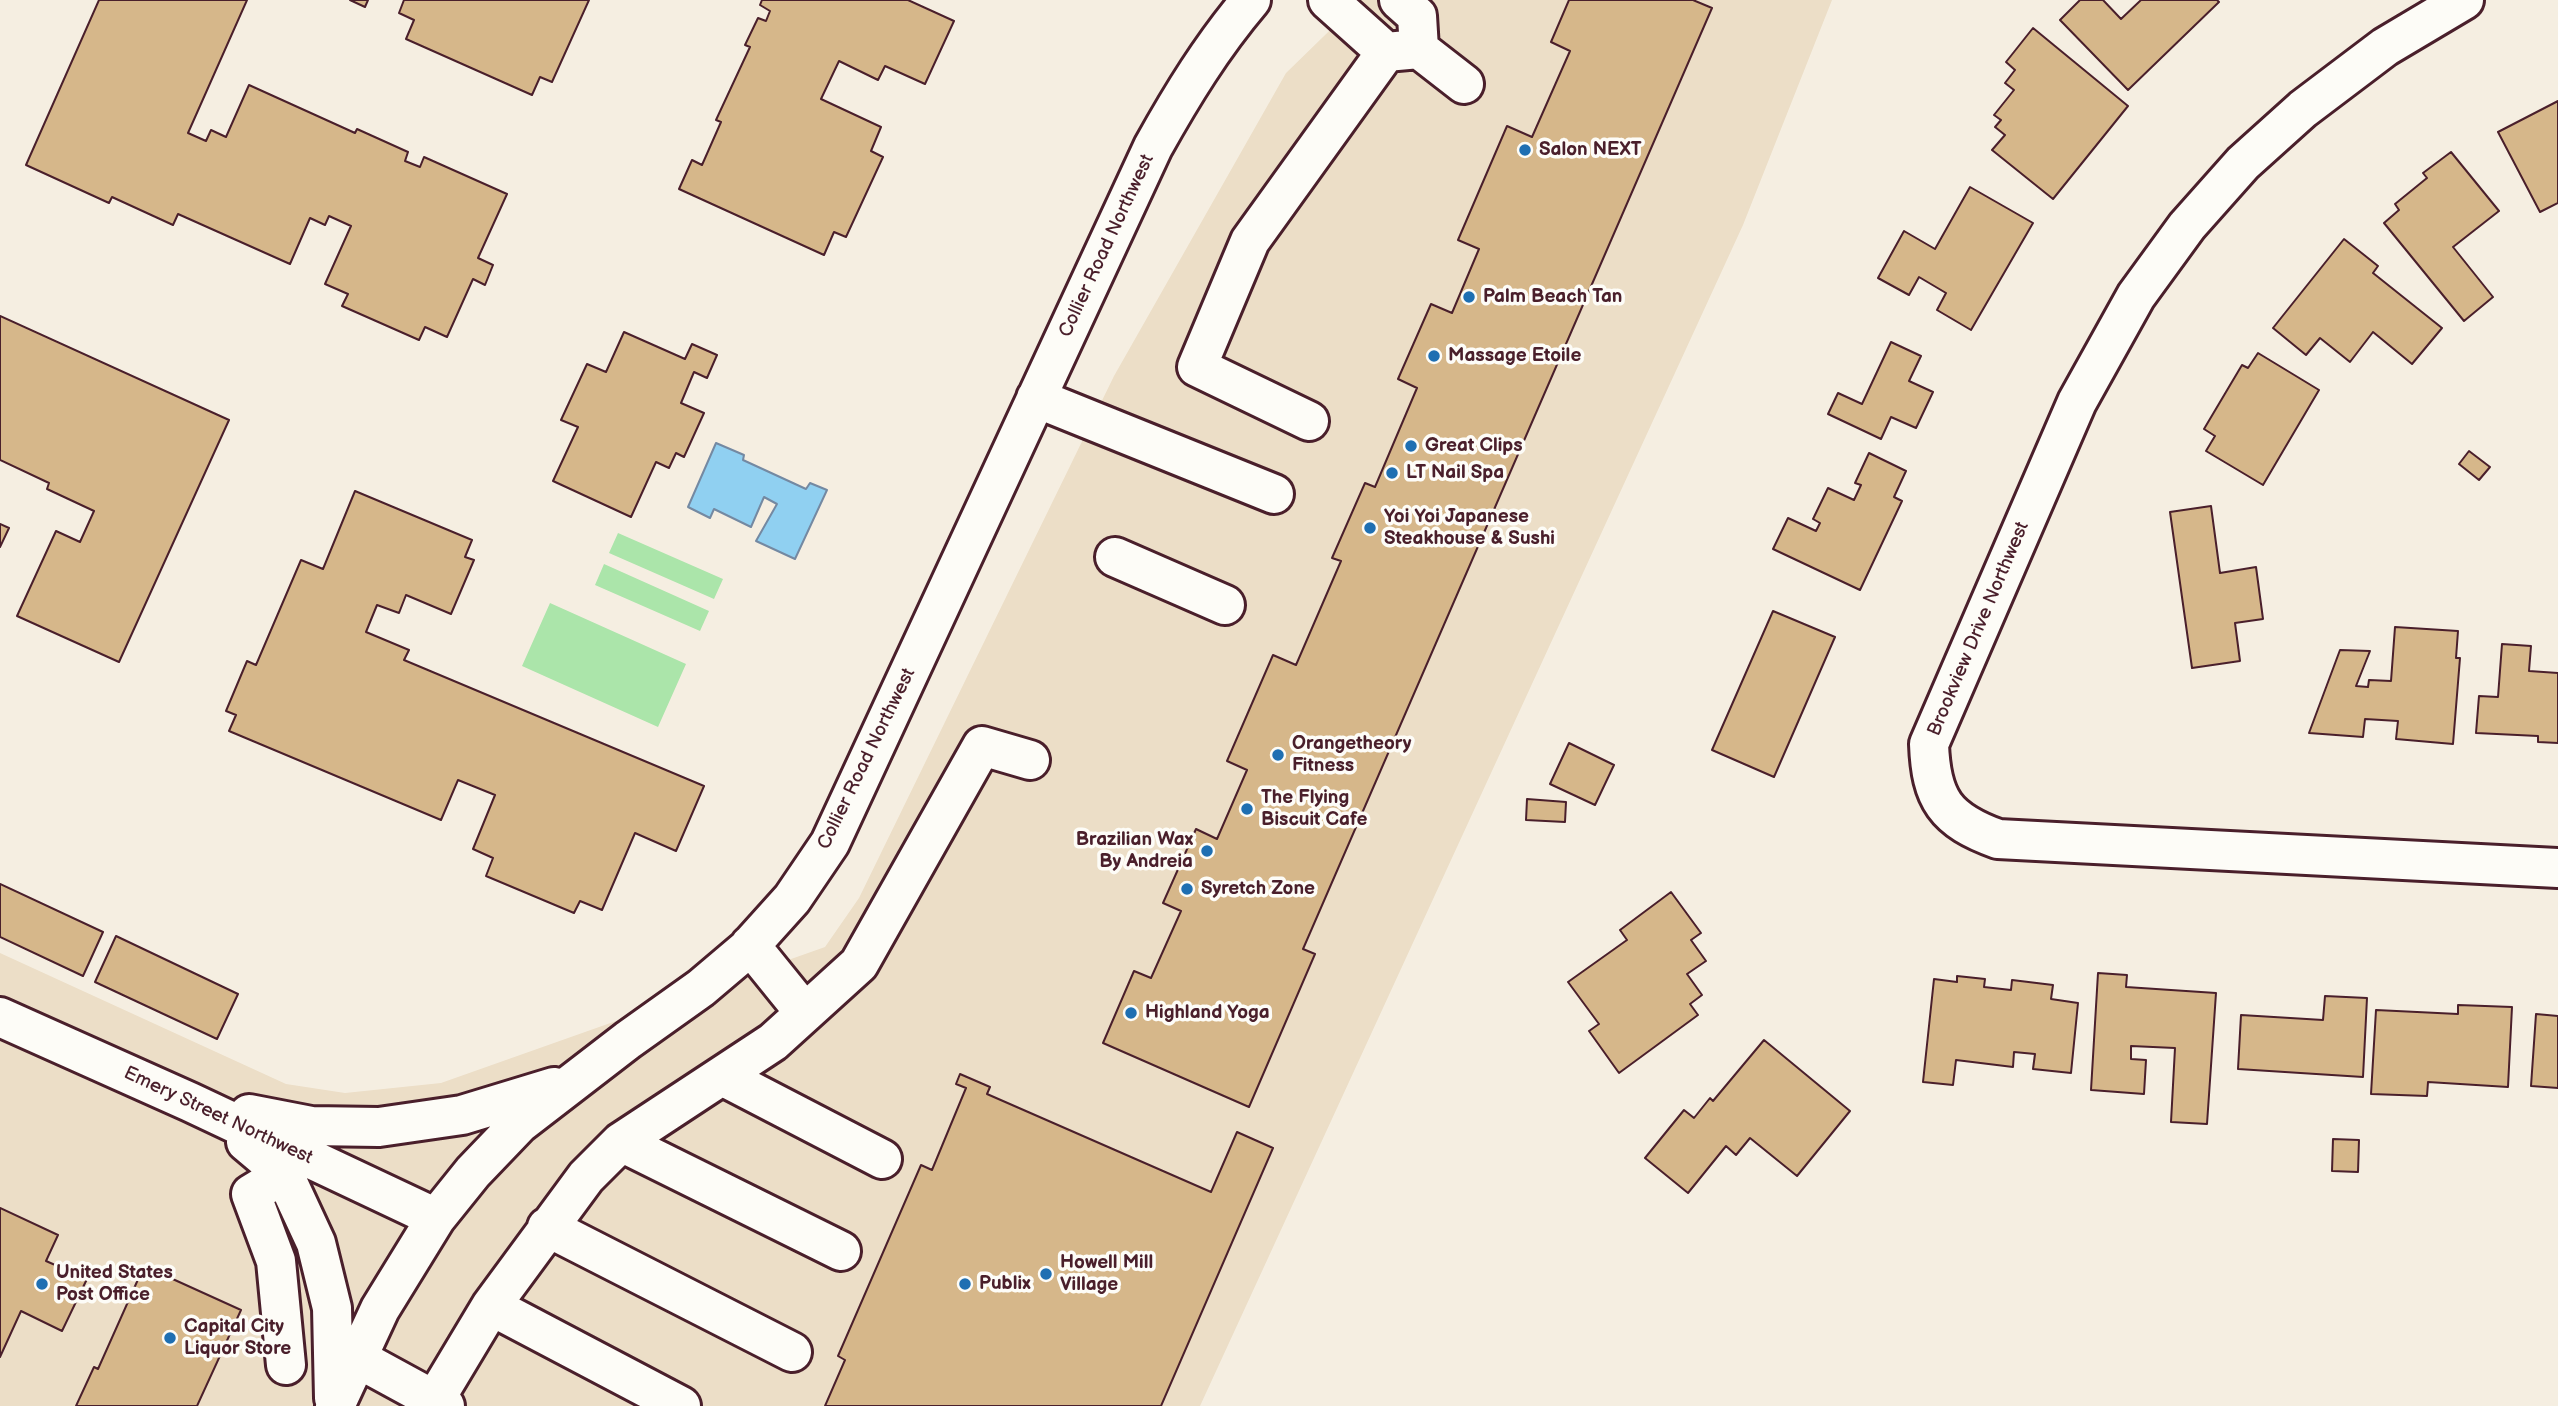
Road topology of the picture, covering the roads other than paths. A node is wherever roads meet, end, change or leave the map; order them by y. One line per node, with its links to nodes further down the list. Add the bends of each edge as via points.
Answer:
1 (1251, 0): 7 (street, Collier Road Northwest, via 1185,88 1153,147)
2 (1328, 0): 5 (street)
3 (1398, 0): 5 (street, via 1417,16)
4 (2464, 0): 13 (street, Brookview Drive Northwest, via 2385,47 2303,109 2243,163 2187,226 2136,296 2077,402 1929,744 1930,776 1950,812 1969,829 1998,839)
5 (1403, 50): 6 (street); 8 (street, via 1250,241 1197,367)
6 (1464, 84)
7 (1037, 398): 9 (street); 14 (street, Collier Road Northwest, via 830,843 792,899)
8 (1309, 421)
9 (1274, 494)
10 (1115, 557): 11 (street)
11 (1225, 606)
12 (1030, 760): 15 (street, via 982,746 859,964)
13 (2558, 867)
14 (750, 945): 15 (street); 18 (street, Collier Road Northwest, via 701,988)
15 (805, 1013): 17 (street, via 773,1042)
16 (0, 1017): 19 (street, Emery Street Northwest)
17 (722, 1076): 20 (street); 21 (street)
18 (576, 1080): 19 (street, via 462,1115 379,1128 311,1126); 23 (street, Collier Road Northwest, via 519,1124)
19 (190, 1102): 22 (street); 23 (street, Emery Street Northwest)
20 (621, 1142): 24 (street); 25 (street)
21 (882, 1159)
22 (284, 1174): 29 (street, via 251,1194 276,1261); 31 (street, via 316,1243 332,1308)
23 (436, 1218): 28 (street, Collier Road Northwest, via 380,1309)
24 (547, 1227): 26 (street); 27 (street)
25 (841, 1251)
26 (491, 1306): 30 (street); 32 (street)
27 (792, 1352)
28 (357, 1358): 30 (street); 31 (street, Collier Road Northwest)
29 (286, 1365)
30 (437, 1404)
31 (335, 1406)
32 (681, 1406)

